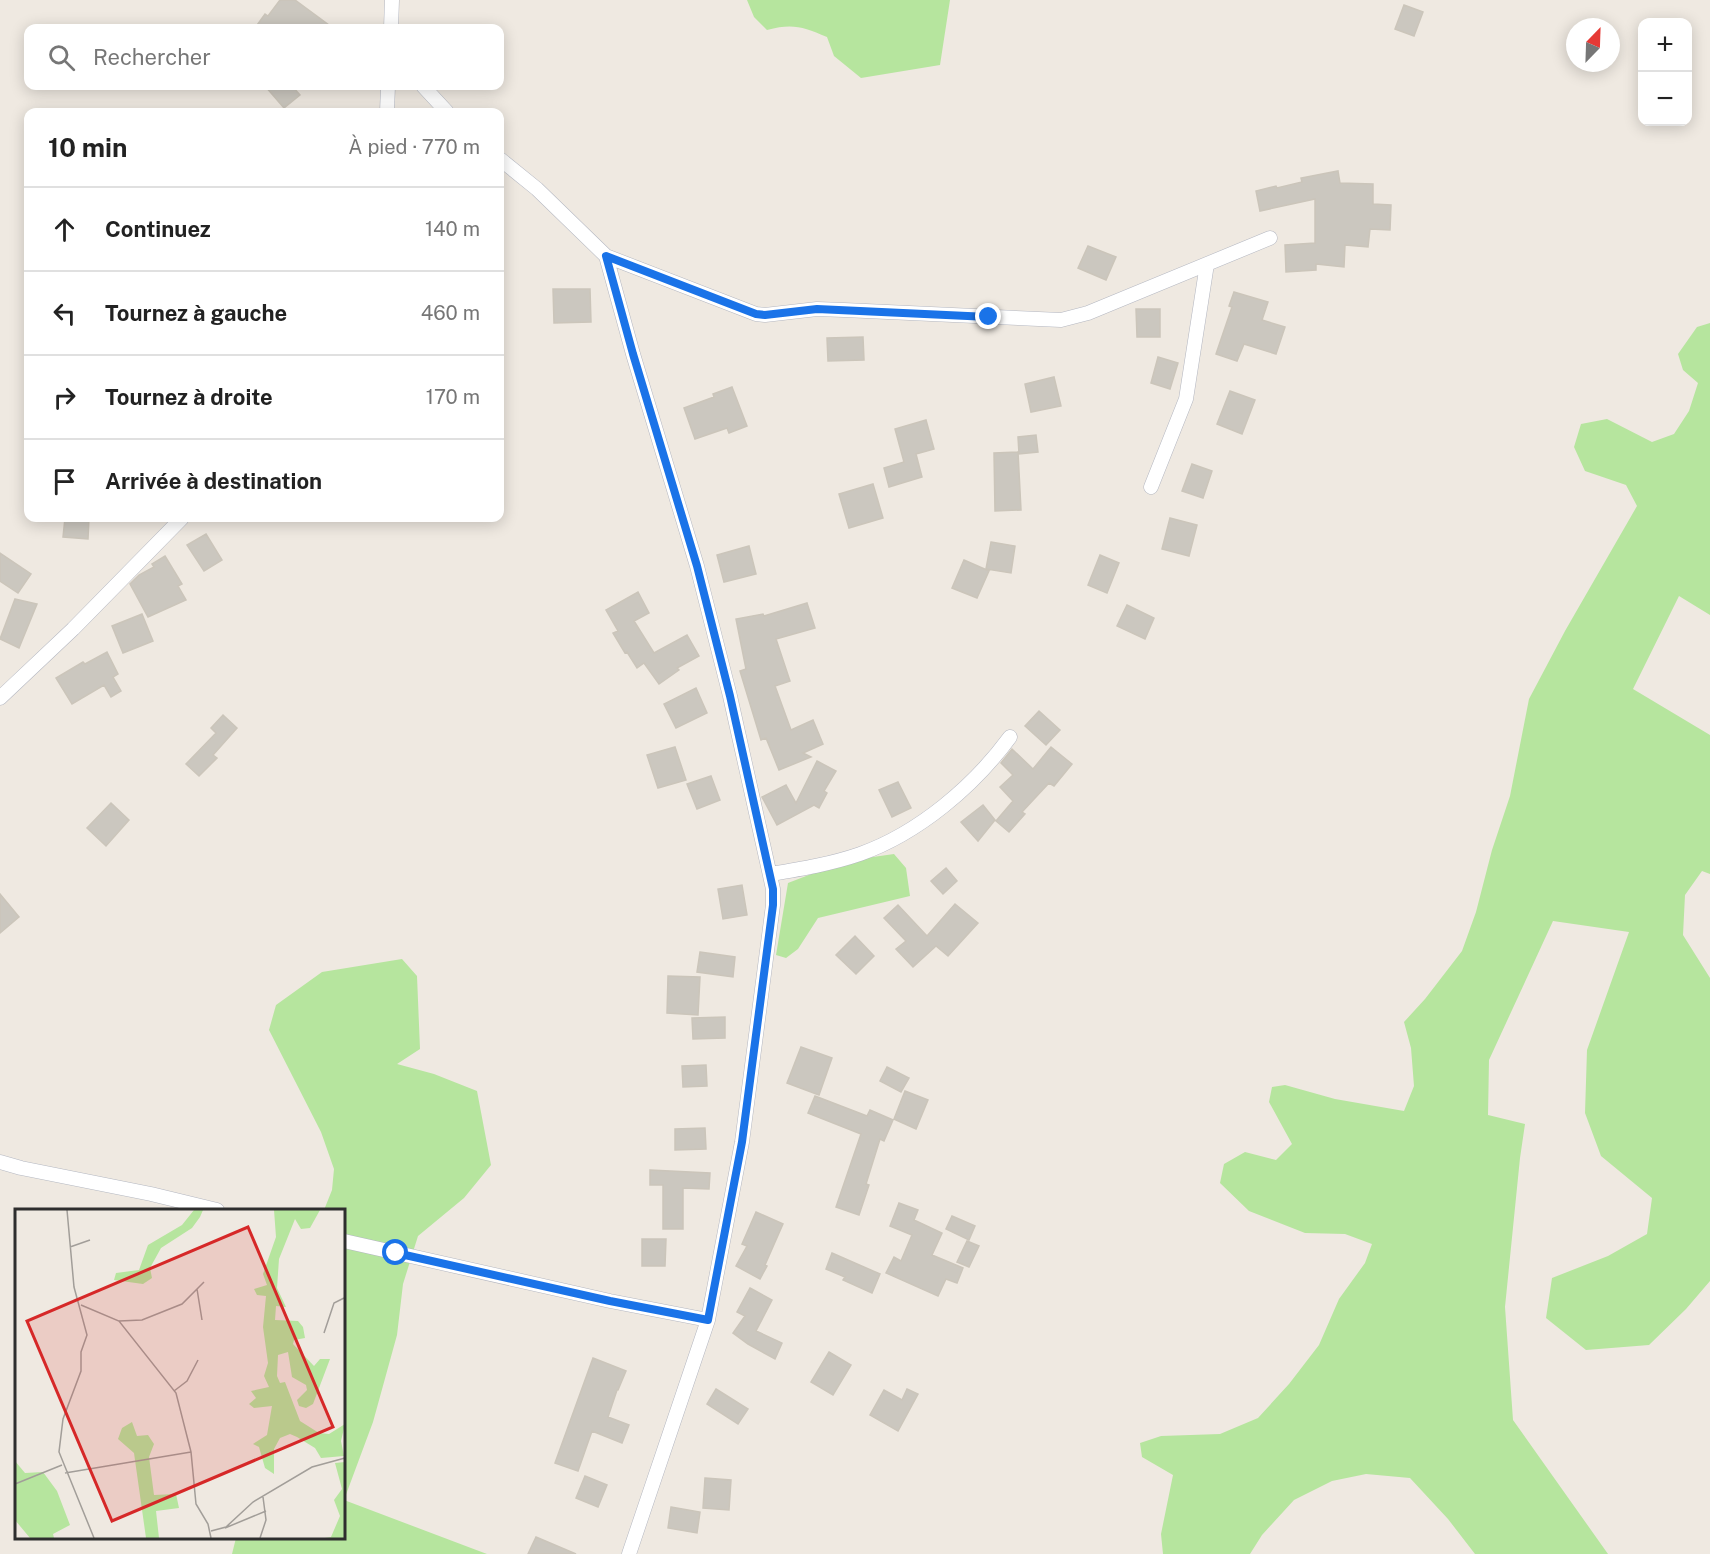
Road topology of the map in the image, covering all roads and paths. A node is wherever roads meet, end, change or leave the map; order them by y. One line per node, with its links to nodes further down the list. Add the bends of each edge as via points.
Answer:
1 (392, 0): 2 (street)
2 (391, 24)
3 (388, 90): 5 (street)
4 (427, 90): 6 (street)
5 (387, 108)
6 (443, 108)
7 (504, 162): 9 (street)
8 (1270, 238): 10 (street)
9 (606, 256): 10 (street, via 765,315 844,310 1046,320 1072,319); 15 (street, via 697,566)
10 (1208, 264): 11 (street, via 1186,399)
11 (1151, 487)
12 (178, 522): 13 (street)
13 (0, 698)
14 (1010, 737): 15 (street, via 962,792 884,843 819,866)
15 (771, 874): 19 (street, via 773,905 742,1142)
16 (0, 1162): 17 (street)
17 (213, 1209)
18 (345, 1240): 19 (street, via 575,1294)
19 (708, 1320): 20 (street)
20 (629, 1554)

